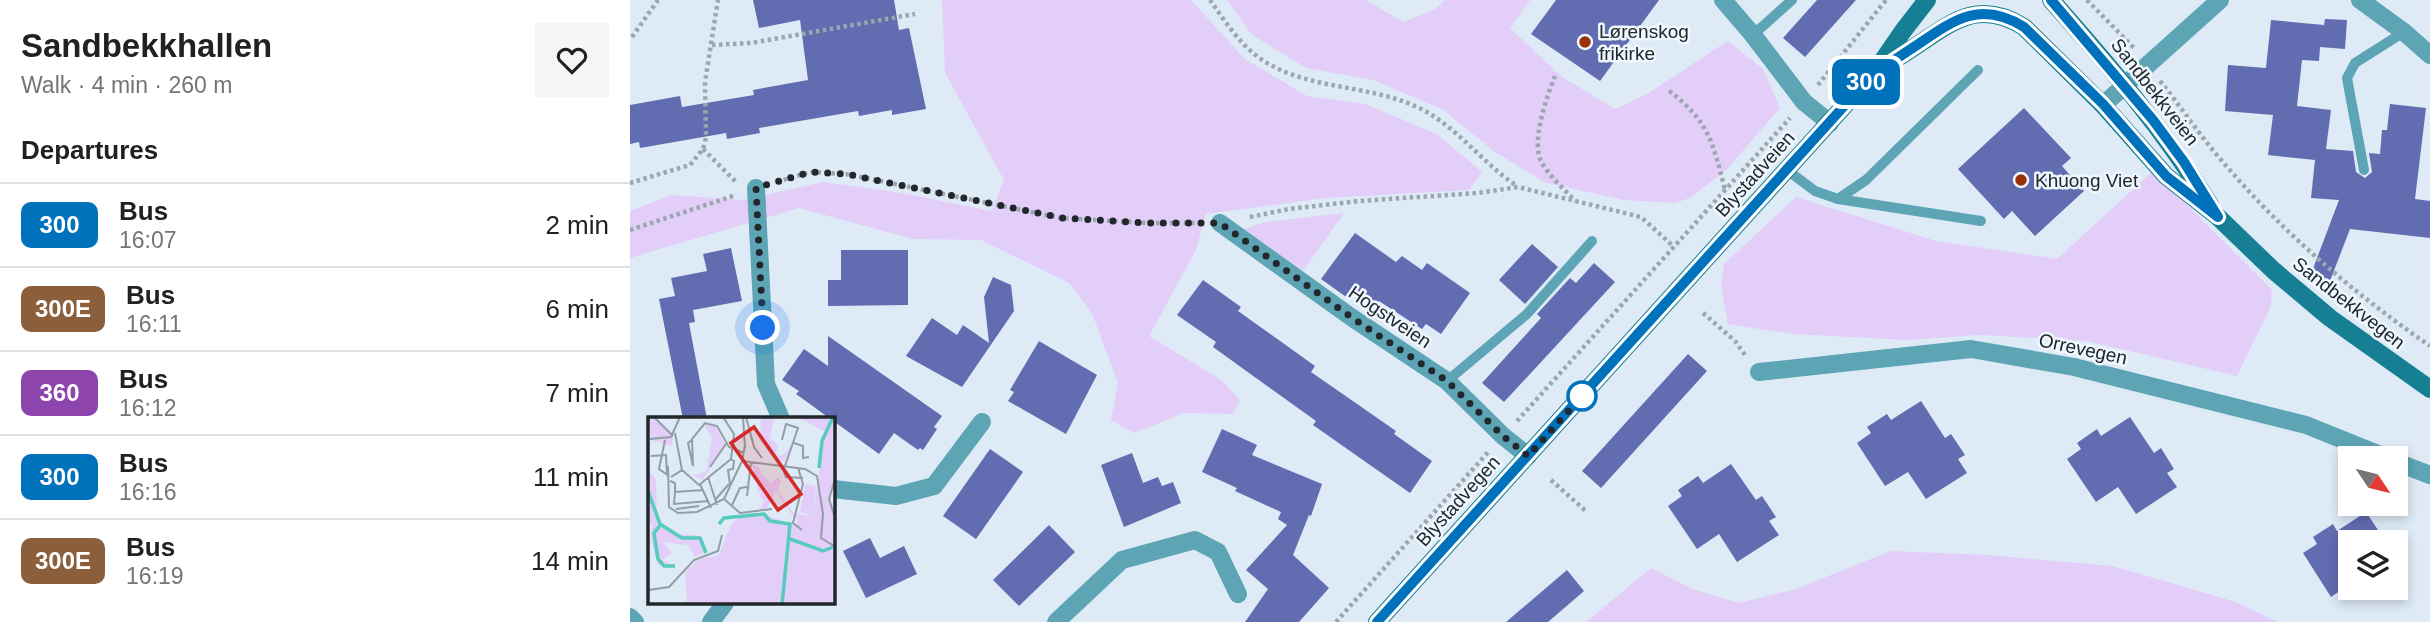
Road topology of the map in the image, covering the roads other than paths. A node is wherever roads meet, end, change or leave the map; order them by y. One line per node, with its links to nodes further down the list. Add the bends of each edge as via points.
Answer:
1 (1723, 0): 9 (street)
2 (1792, 0): 9 (lane)
3 (1927, 0): 12 (main road, Sandbekkveien)
4 (2051, 0): 13 (main road, Sandbekkveien)
5 (2220, 0): 13 (street)
6 (2360, 0): 8 (street)
7 (1984, 4): 12 (main road, Sandbekkveien); 14 (main road, Sandbekkveien, via 2024,27)
8 (2404, 32): 10 (street); 17 (lane, via 2355,63 2347,78)
9 (1753, 34): 15 (street, via 1804,102)
10 (2430, 55)
11 (1978, 70): 19 (lane, via 1866,180)
12 (1874, 73): 15 (main road, Sandbekkveien)
13 (2125, 86): 14 (street); 20 (main road, Sandbekkveien, via 2184,162)
14 (2103, 104): 20 (main road, Sandbekkveien, via 2166,176)
15 (1829, 123): 16 (main road, Blystadveien)
16 (1787, 170): 19 (lane, via 1815,191); 25 (main road, Blystadveien)
17 (2364, 170)
18 (750, 190): 29 (street, via 766,384)
19 (1838, 199): 21 (lane)
20 (2218, 217): 24 (main road, Sandbekkveien)
21 (1981, 221)
22 (1220, 223): 27 (street, Hogstveien)
23 (1592, 242): 27 (lane, via 1527,314)
24 (2246, 245): 28 (main road, Sandbekkvegen, via 2330,318)
25 (1712, 253): 32 (main road, Blystadvegen)
26 (1759, 372): 31 (street, Orrevegen, via 1971,349 2074,366 2306,425)
27 (1447, 381): 32 (street, Hogstveien)
28 (2430, 389)
29 (780, 417)
30 (982, 422): 35 (street, via 934,486 896,496)
31 (2358, 446)
32 (1528, 456): 42 (main road, Blystadvegen)
33 (2408, 467): 34 (street)
34 (2430, 475)
35 (835, 489)
36 (1238, 594): 41 (street, via 1218,552 1195,540 1122,559)
37 (724, 604): 40 (street)
38 (630, 617): 39 (street)
39 (635, 622)
40 (711, 622)
41 (1056, 622)
42 (1377, 622)

